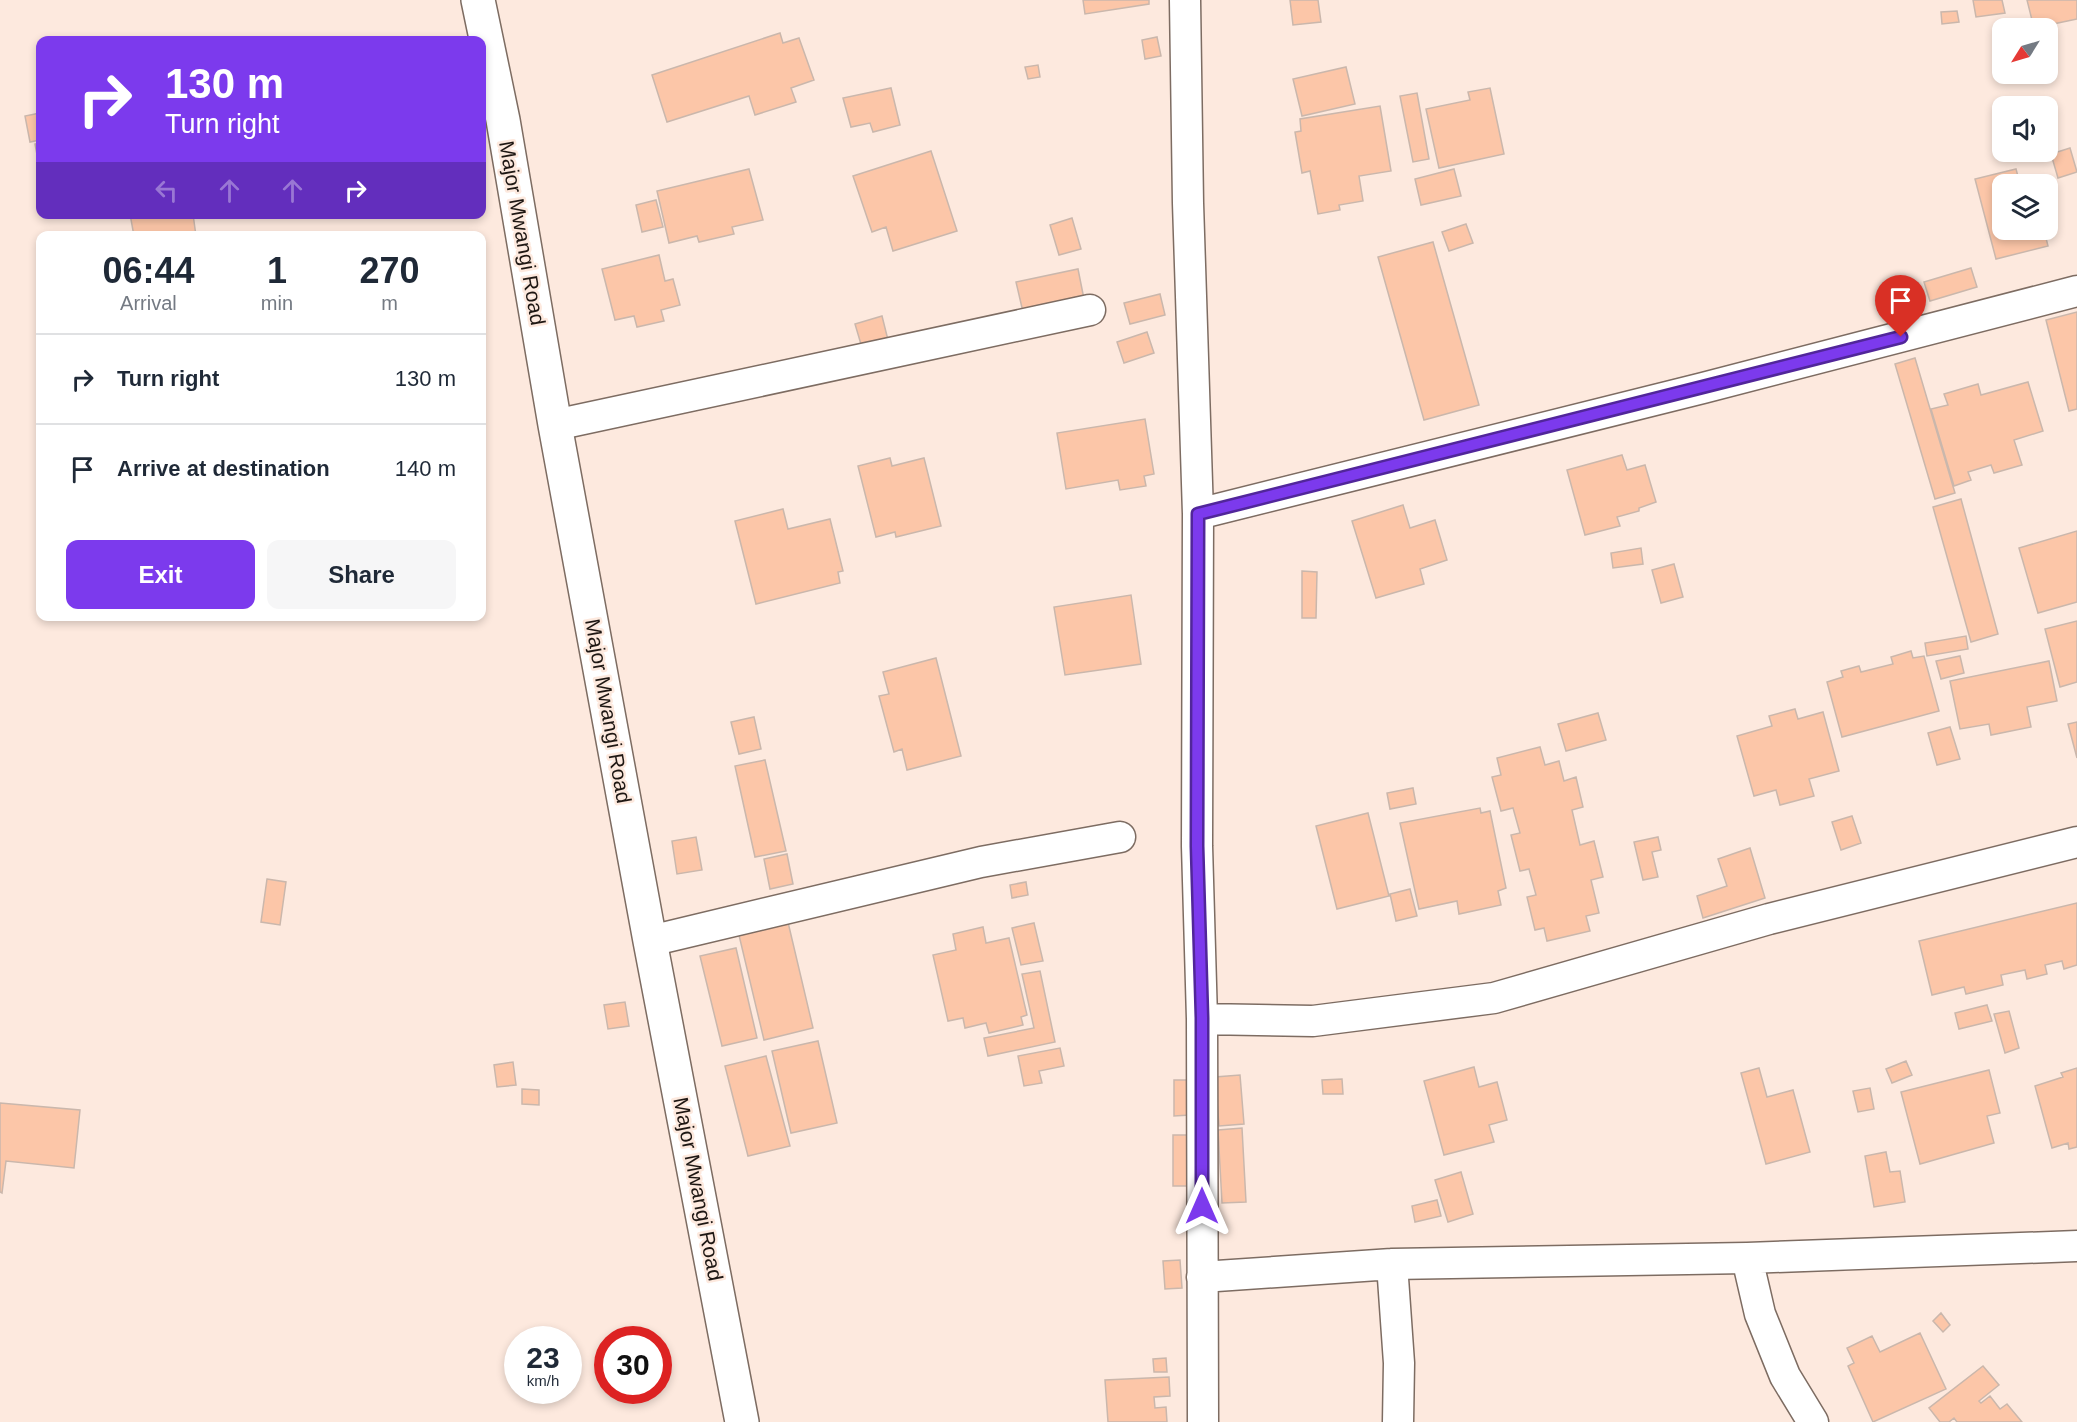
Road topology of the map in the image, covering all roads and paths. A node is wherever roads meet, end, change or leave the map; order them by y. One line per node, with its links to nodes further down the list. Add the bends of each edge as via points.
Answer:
1 (478, 0): 3 (street, Major Mwangi Road)
2 (1185, 0): 8 (street)
3 (486, 36)
4 (486, 38): 7 (street, Major Mwangi Road)
5 (2077, 291): 8 (street)
6 (1090, 310): 7 (street)
7 (555, 425): 11 (street, Major Mwangi Road)
8 (1198, 514): 12 (street, via 1197,846)
9 (1120, 837): 11 (street, via 981,862)
10 (2077, 842): 12 (street, via 1770,919 1494,998 1313,1021)
11 (650, 941): 17 (street, Major Mwangi Road)
12 (1202, 1018): 16 (street)
13 (2077, 1246): 14 (street)
14 (1747, 1258): 15 (street); 20 (street, via 1760,1314 1776,1356)
15 (1392, 1264): 16 (street); 19 (street, via 1399,1363)
16 (1202, 1277): 18 (street)
17 (742, 1422)
18 (1203, 1422)
19 (1398, 1422)
20 (1813, 1422)

